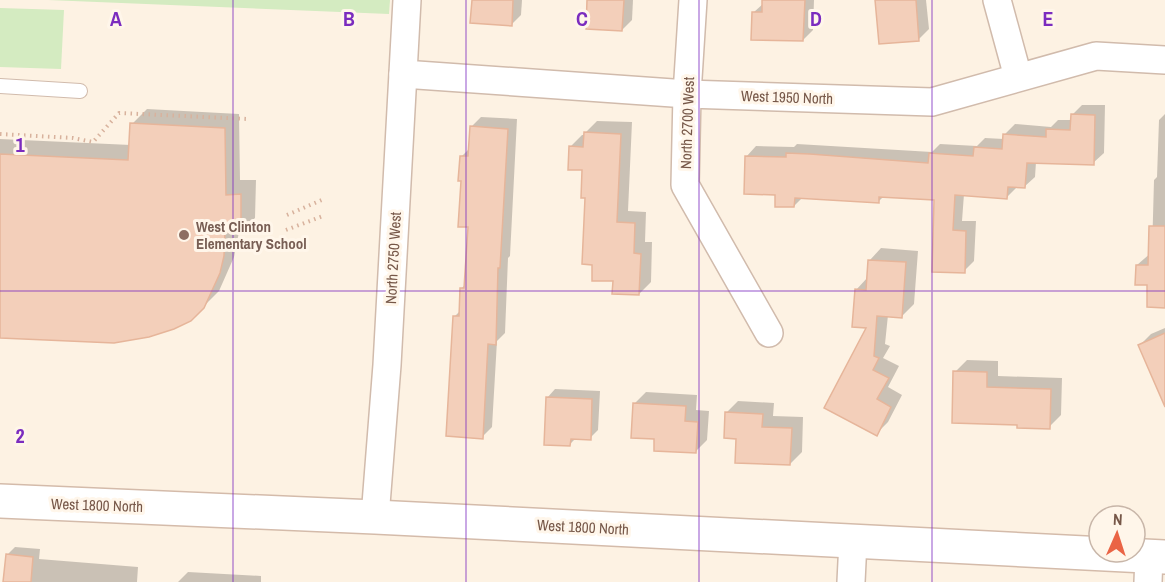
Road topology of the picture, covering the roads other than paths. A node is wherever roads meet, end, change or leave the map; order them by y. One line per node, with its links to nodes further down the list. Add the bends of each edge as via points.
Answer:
1 (407, 0): 5 (street, North 2750 West)
2 (693, 0): 9 (street, North 2700 West)
3 (997, 0): 6 (street)
4 (1165, 60): 6 (street, West 1950 North, via 1096,56)
5 (403, 74): 9 (street, West 1950 North); 12 (street, North 2750 West)
6 (1018, 77): 9 (street, West 1950 North, via 932,102)
7 (0, 86): 8 (lane)
8 (80, 91)
9 (687, 94): 10 (street, North 2700 West, via 685,185)
10 (769, 333)
11 (0, 501): 12 (main road, West 1800 North)
12 (375, 517): 13 (main road, West 1800 North)
13 (853, 541): 14 (main road, West 1800 North); 15 (street)
14 (1154, 565)
15 (851, 582)

